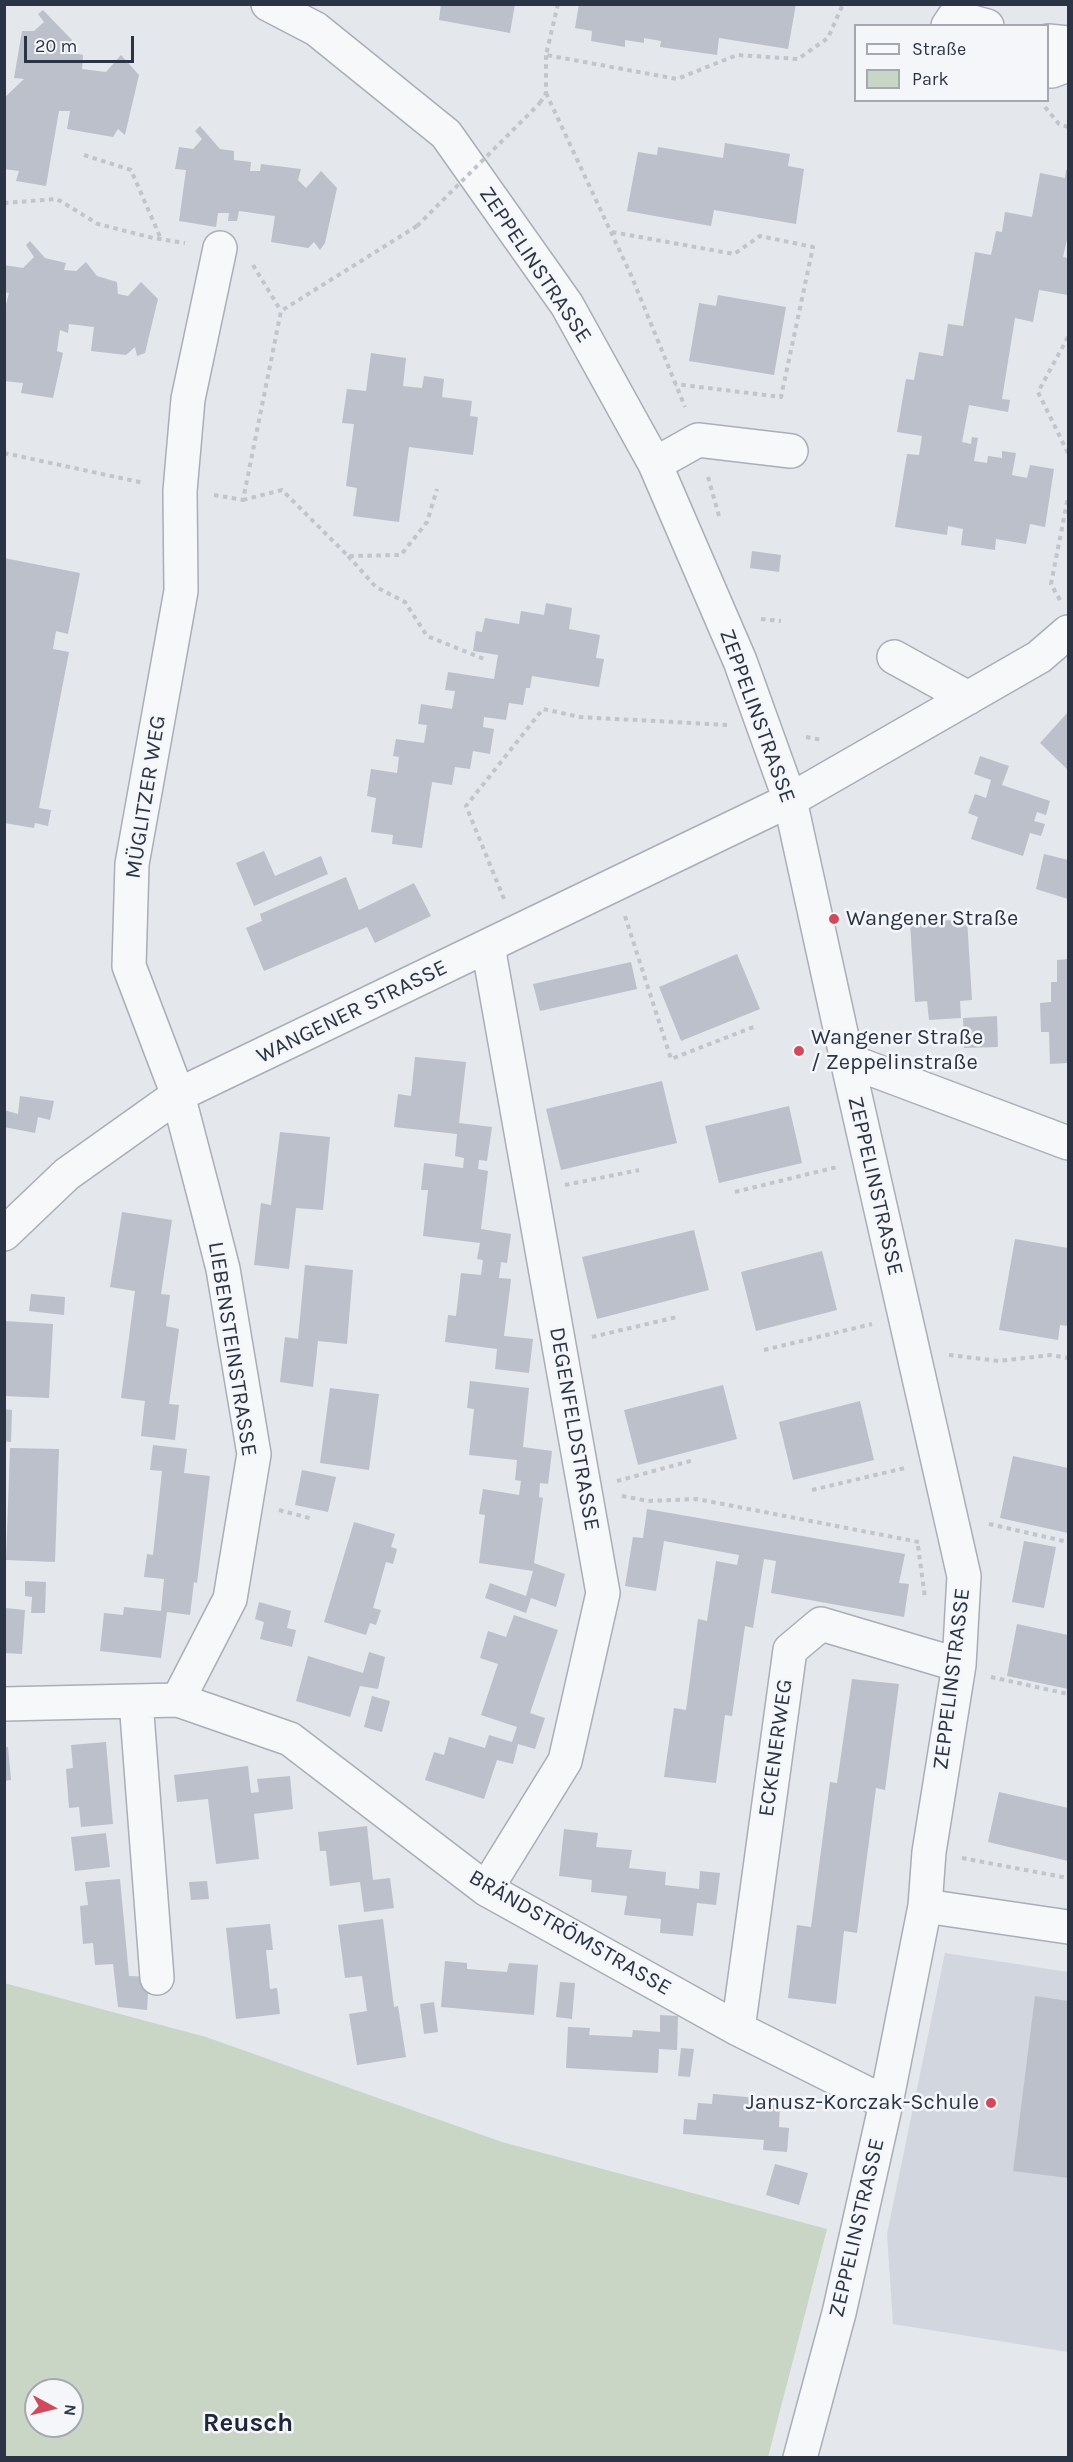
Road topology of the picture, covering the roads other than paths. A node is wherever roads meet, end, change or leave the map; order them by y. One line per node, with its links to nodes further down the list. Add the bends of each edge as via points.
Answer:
1 (268, 4): 10 (street, ZEPPELINSTRASSE, via 316,29 446,134 567,305)
2 (949, 24): 3 (street, via 954,17)
3 (980, 24)
4 (1049, 41): 5 (street)
5 (1068, 43)
6 (1068, 65): 7 (street)
7 (1049, 71)
8 (220, 248): 17 (street, MÜGLITZER WEG, via 188,399 180,491 181,591 132,864 129,966)
9 (790, 451): 10 (street, via 698,440)
10 (655, 464): 14 (street, ZEPPELINSTRASSE, via 740,662)
11 (1065, 618): 13 (street, WANGENER STRASSE, via 1038,657)
12 (894, 657): 13 (street)
13 (968, 698): 14 (street, WANGENER STRASSE)
14 (790, 800): 15 (street, WANGENER STRASSE); 16 (street, ZEPPELINSTRASSE)
15 (488, 946): 17 (street, WANGENER STRASSE); 24 (street, DEGENFELDSTRASSE, via 603,1593 565,1761)
16 (847, 1060): 18 (street); 20 (street, ZEPPELINSTRASSE, via 964,1576)
17 (178, 1095): 19 (street, WANGENER STRASSE, via 67,1174); 21 (street, LIEBENSTEINSTRASSE, via 223,1269 254,1454 230,1599)
18 (1068, 1143)
19 (4, 1234)
20 (959, 1668): 25 (street, ZEPPELINSTRASSE, via 929,1852); 28 (street, ECKENERWEG, via 821,1624 789,1650)
21 (178, 1700): 22 (street, BRÄNDSTRÖMSTRASSE); 24 (street, BRÄNDSTRÖMSTRASSE, via 290,1739)
22 (136, 1701): 23 (street, BRÄNDSTRÖMSTRASSE); 27 (street)
23 (4, 1704)
24 (486, 1889): 28 (street, BRÄNDSTRÖMSTRASSE)
25 (925, 1906): 26 (street); 29 (street, ZEPPELINSTRASSE)
26 (1068, 1927)
27 (157, 1978)
28 (738, 2029): 29 (street, BRÄNDSTRÖMSTRASSE)
29 (885, 2103): 30 (street, ZEPPELINSTRASSE, via 839,2313)
30 (801, 2457)

